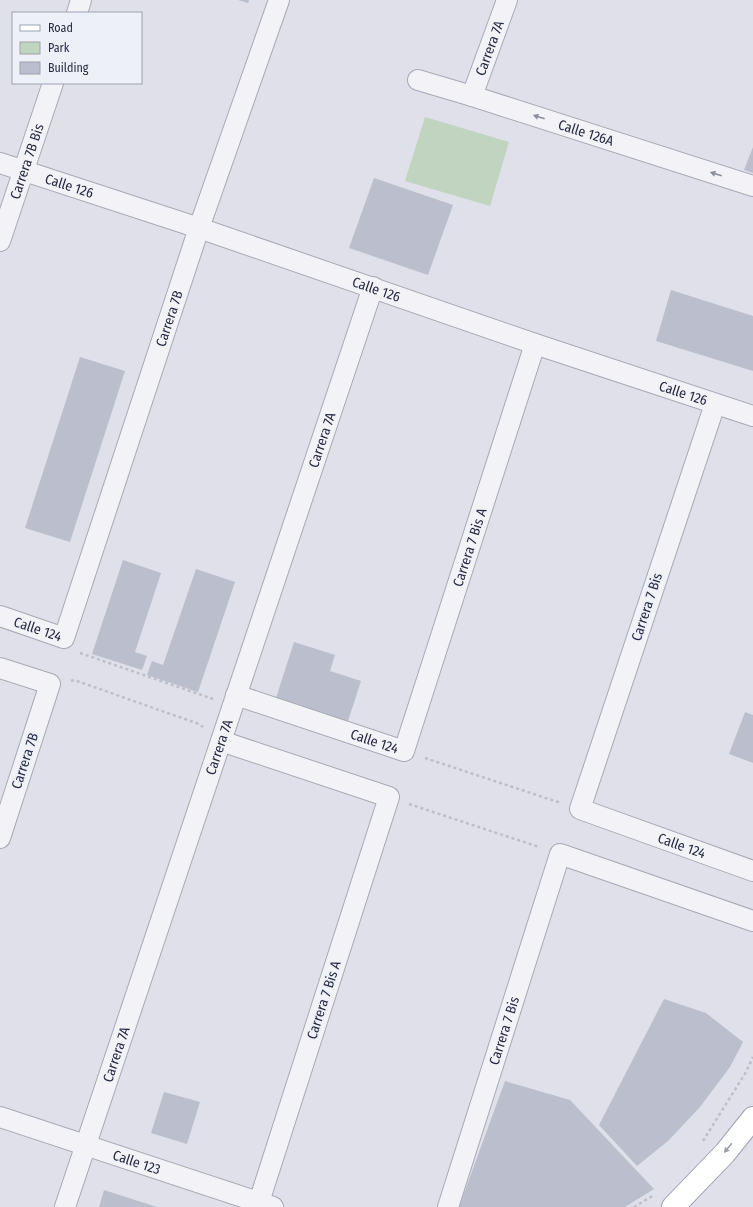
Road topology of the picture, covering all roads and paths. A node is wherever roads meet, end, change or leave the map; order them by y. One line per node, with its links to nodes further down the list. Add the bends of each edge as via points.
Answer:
1 (81, 0): 4 (street)
2 (278, 0): 11 (street, Carrera 7B)
3 (508, 0): 7 (street, Carrera 7A)
4 (77, 12)
5 (418, 80): 7 (street, Calle 126A)
6 (53, 84): 9 (street, Carrera 7B Bis)
7 (472, 96): 10 (street, Calle 126A, one-way to 7)
8 (0, 163): 9 (street, Calle 126)
9 (24, 170): 11 (street, Calle 126); 12 (street, Carrera 7B Bis)
10 (753, 186)
11 (198, 228): 13 (street, Calle 126); 18 (street, Carrera 7B)
12 (0, 241)
13 (373, 287): 14 (street, Calle 126); 21 (street, Carrera 7A)
14 (535, 344): 15 (street, Calle 126); 23 (street, Carrera 7 Bis A)
15 (715, 404): 16 (street, Calle 126); 25 (street, Carrera 7 Bis)
16 (753, 416)
17 (0, 616): 18 (street, Calle 124)
18 (64, 638): 21 (path, Calle 124, via 79,652 213,699)
19 (0, 668): 20 (street)
20 (50, 684): 22 (path, via 74,680 198,724); 26 (street, Carrera 7B)
21 (236, 695): 22 (street, Carrera 7A); 23 (street, Calle 124)
22 (220, 741): 24 (street); 34 (street, Carrera 7A)
23 (404, 751): 25 (path, Calle 124)
24 (389, 797): 27 (path); 36 (street, Carrera 7 Bis A)
25 (580, 809): 28 (street, Calle 124)
26 (0, 838)
27 (560, 854): 29 (street); 38 (street, Carrera 7 Bis)
28 (753, 871)
29 (753, 921)
30 (753, 1057): 33 (path)
31 (0, 1117): 34 (street, Calle 123)
32 (753, 1118): 35 (main road, one-way to 35, via 724,1153)
33 (703, 1142)
34 (85, 1145): 36 (street, Calle 123); 37 (street, Carrera 7A)
35 (666, 1199): 39 (path)
36 (266, 1205)
37 (65, 1207)
38 (448, 1207)
39 (634, 1207)

